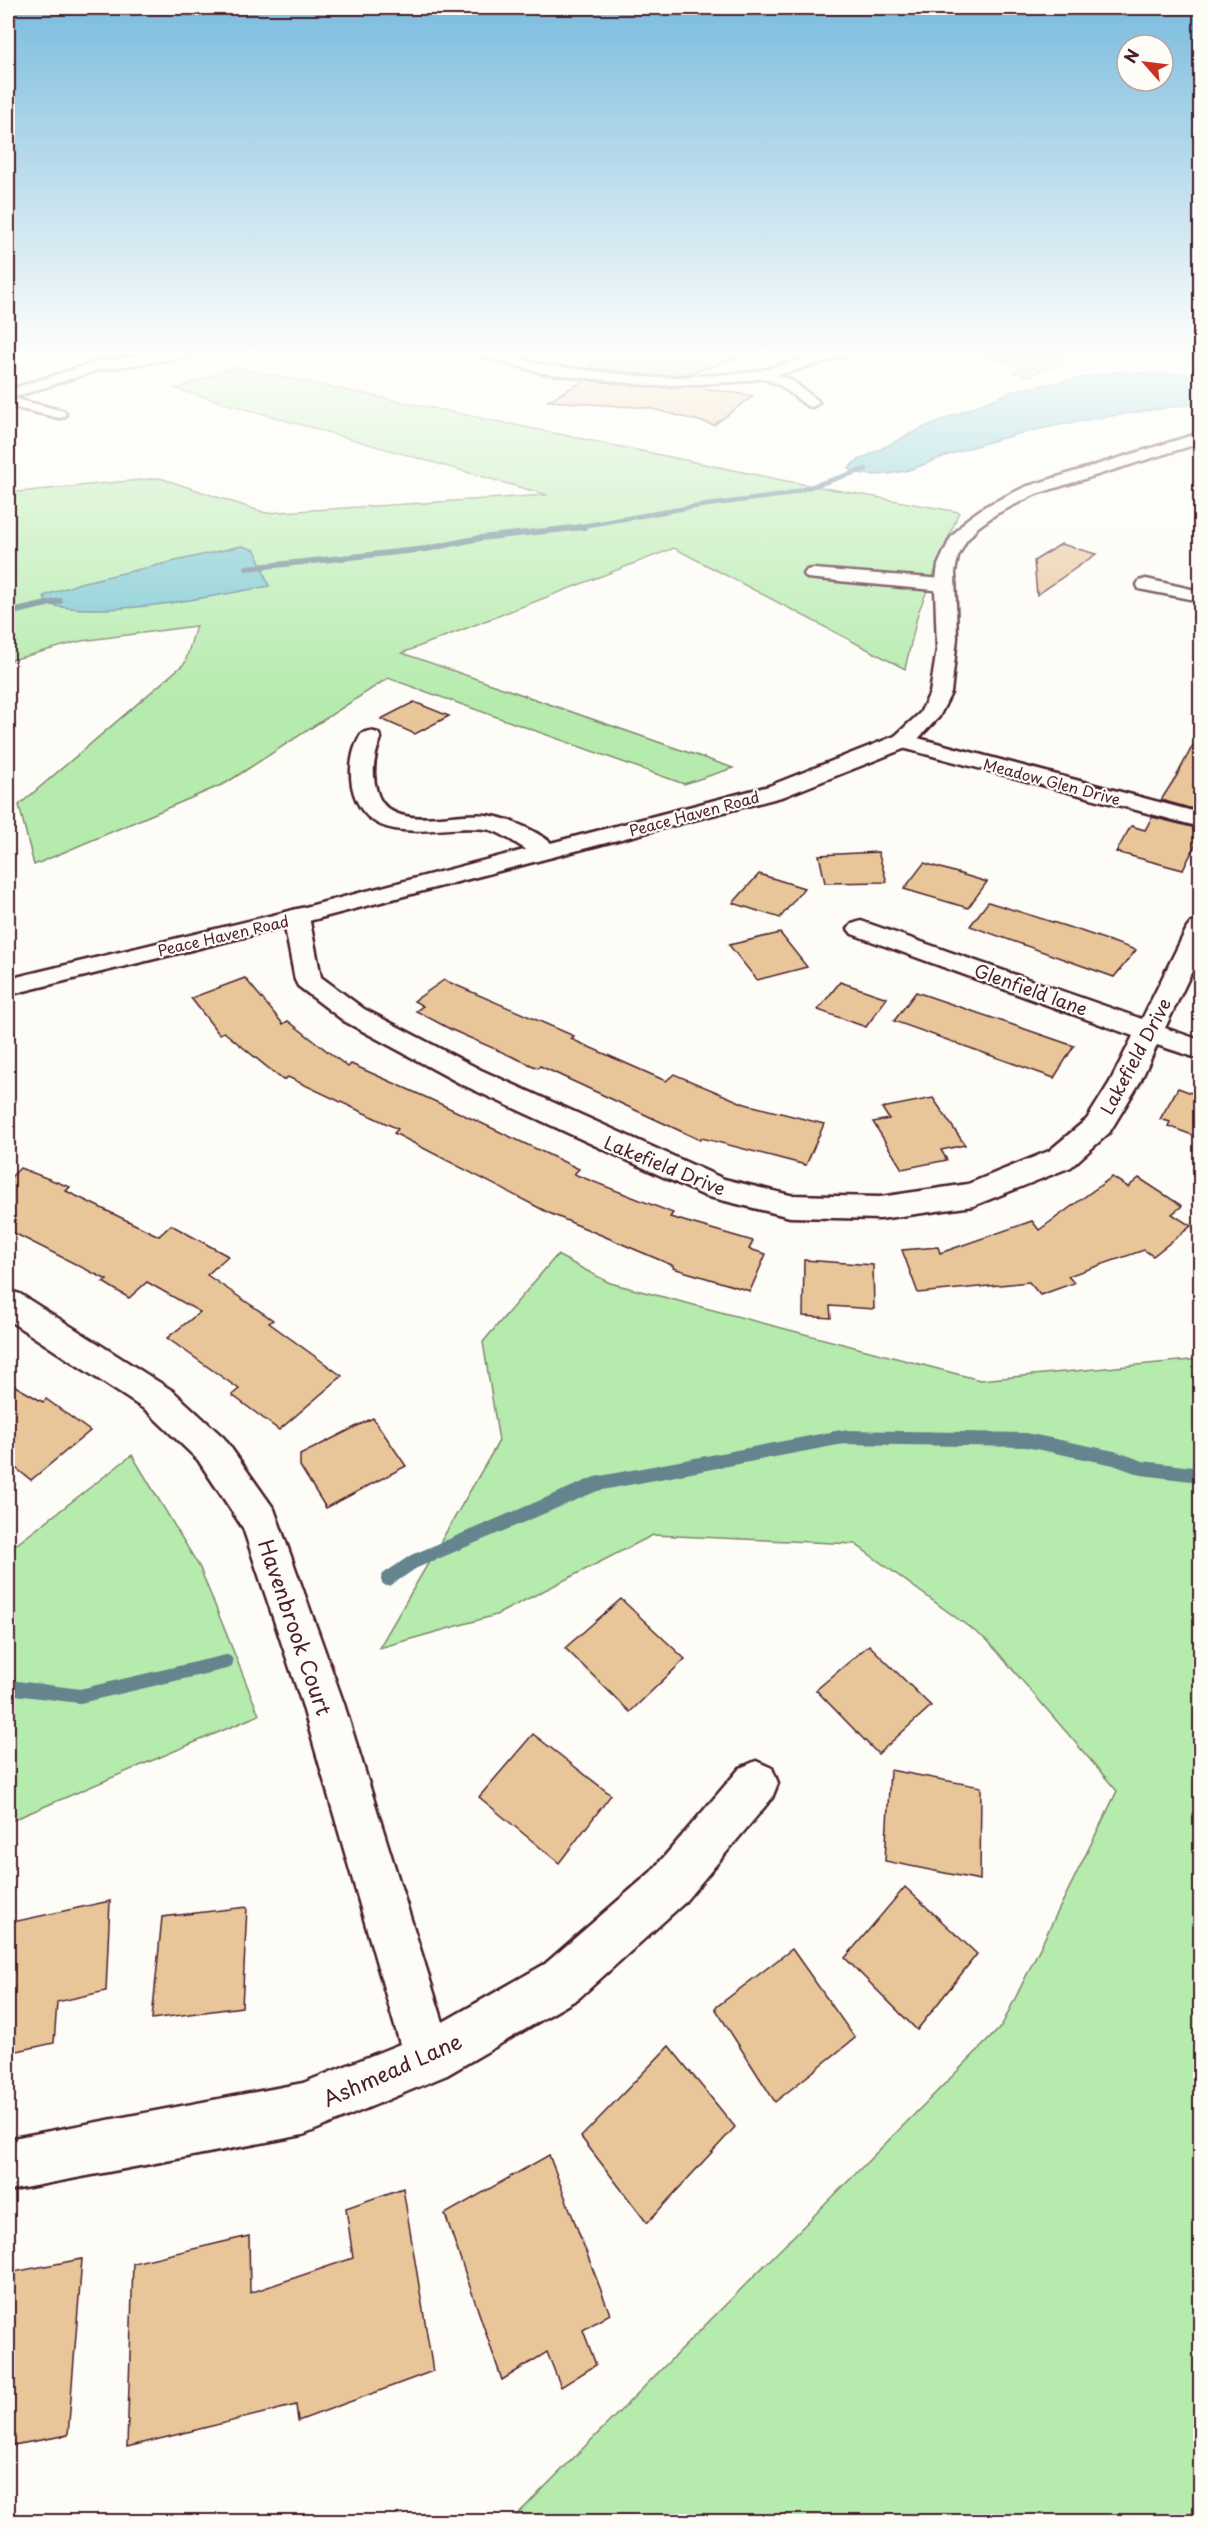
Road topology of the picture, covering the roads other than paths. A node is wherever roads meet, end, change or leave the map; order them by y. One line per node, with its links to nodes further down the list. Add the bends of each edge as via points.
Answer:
1 (1100, 467): 3 (street, Peace Haven Road, via 1027,490 976,520 949,556)
2 (813, 574): 3 (street)
3 (944, 585): 7 (street, Peace Haven Road, via 948,644 938,701)
4 (1146, 585): 5 (street)
5 (1200, 596)
6 (370, 738): 9 (street, via 361,759 361,779 368,801 381,816 405,824 486,822 519,832)
7 (903, 741): 8 (street, Meadow Glen Drive); 9 (street, Peace Haven Road, via 777,791)
8 (1200, 820)
9 (547, 851): 10 (street, Peace Haven Road)
10 (296, 917): 13 (street, Peace Haven Road); 14 (street, Lakefield Drive, via 308,980 354,1015 471,1077 621,1147 716,1188 790,1206 880,1208 973,1196 1060,1159 1098,1126)
11 (1200, 928): 14 (street, Lakefield Drive)
12 (861, 929): 14 (street, Glenfield lane)
13 (8, 987)
14 (1150, 1032): 15 (street, Glenfield lane)
15 (1200, 1050)
16 (8, 1303): 18 (street, Havenbrook Court, via 160,1401 211,1449 260,1521 323,1704)
17 (756, 1783): 18 (street, Ashmead Lane, via 667,1888 562,1981)
18 (429, 2057): 19 (street, Ashmead Lane, via 303,2109)
19 (8, 2164)

